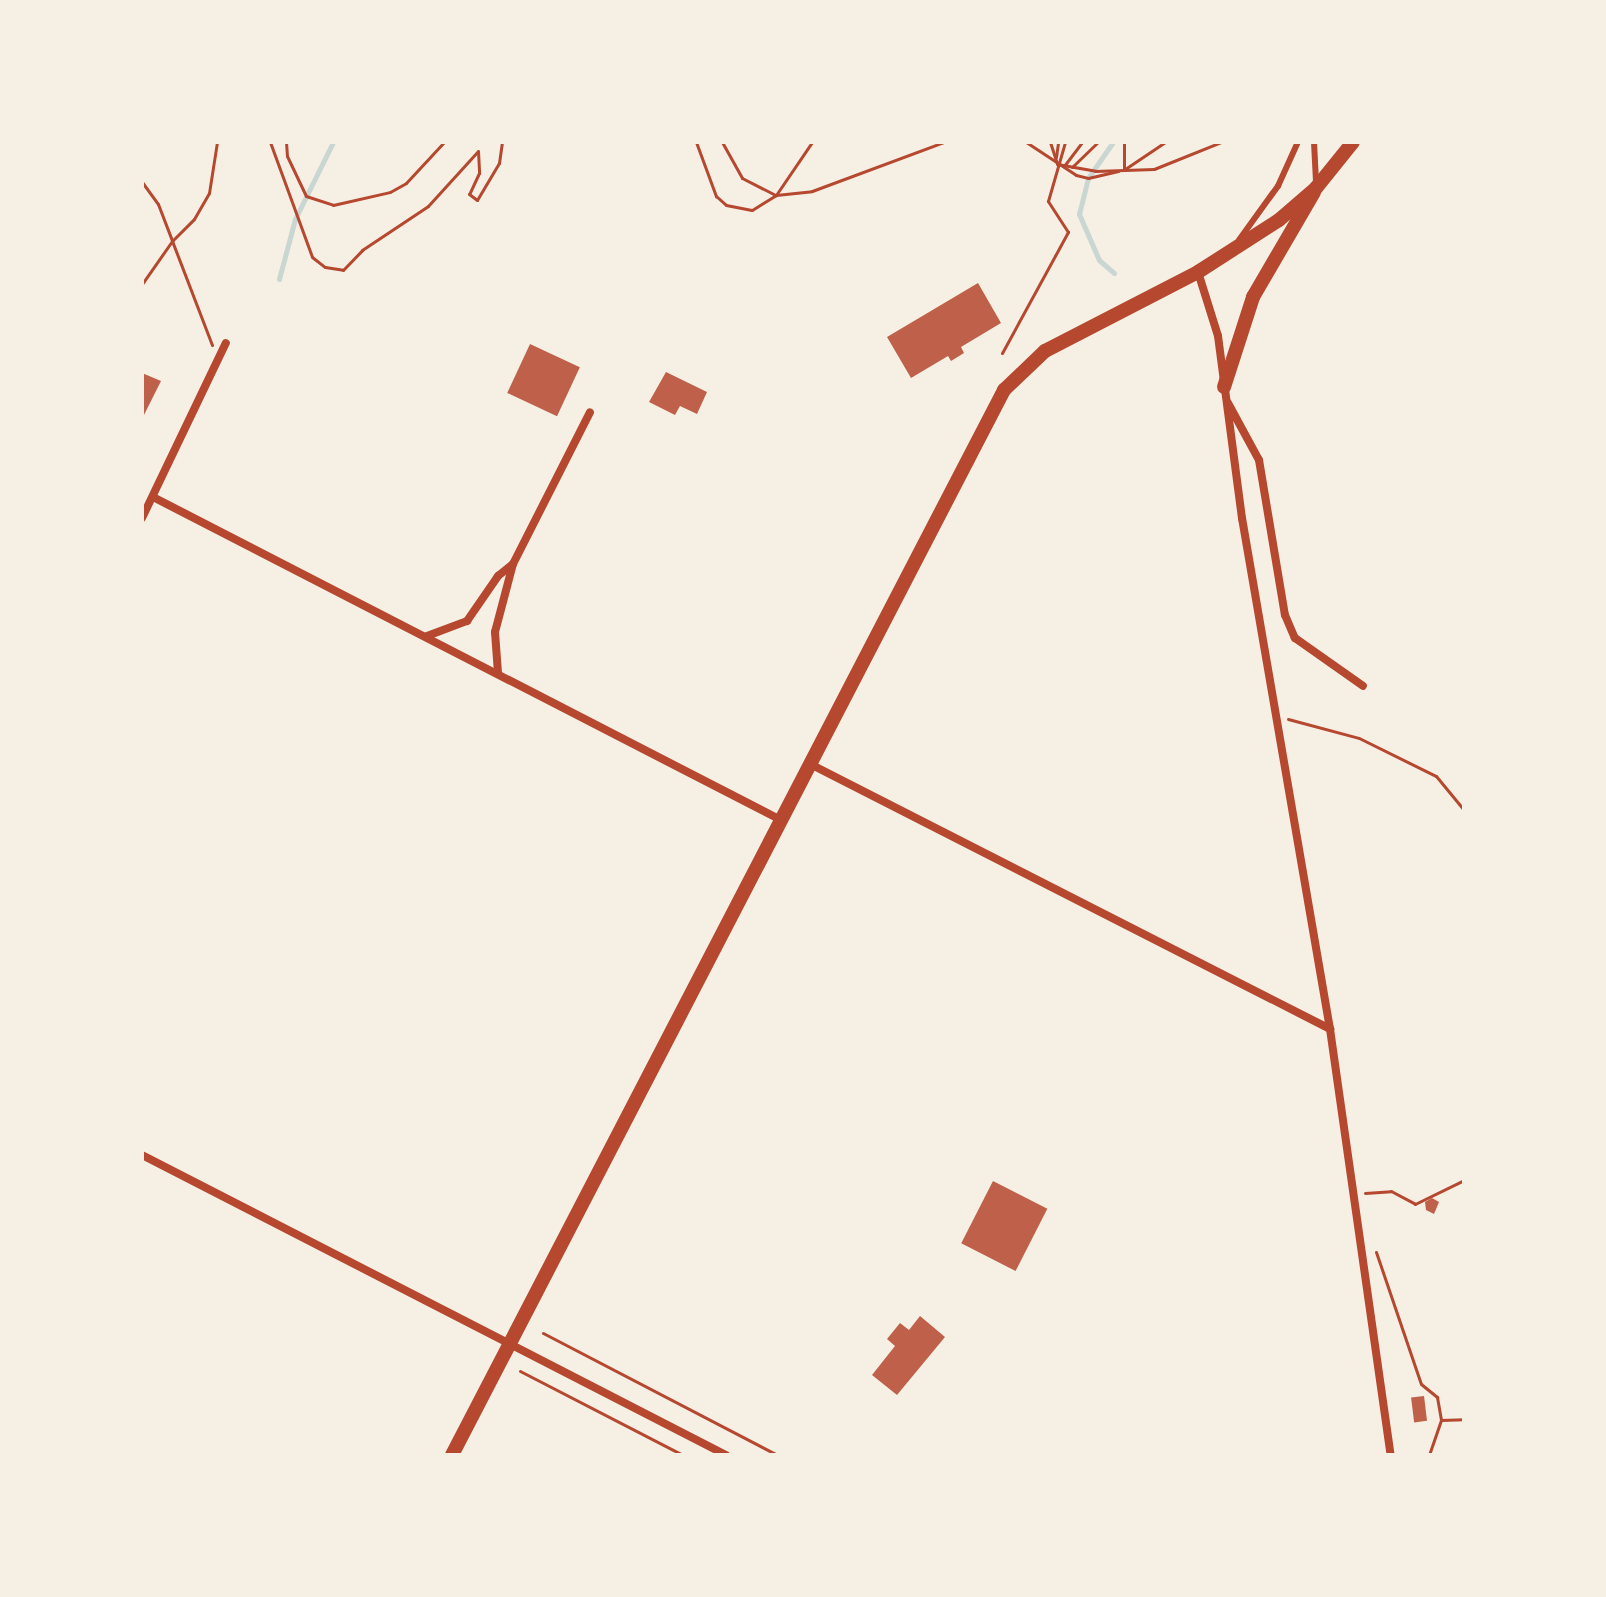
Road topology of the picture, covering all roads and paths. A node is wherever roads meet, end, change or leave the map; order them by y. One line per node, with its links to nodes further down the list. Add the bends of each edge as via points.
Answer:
1 (217, 142): 31 (path, via 209,193)
2 (270, 142): 5 (path, via 312,257 325,267 343,270 362,250 428,206 478,151 479,173 469,194 477,200 499,163)
3 (286, 142): 4 (path, via 306,196 333,205 390,192 406,183)
4 (444, 142)
5 (502, 142)
6 (696, 142): 28 (path, via 716,196 726,205 752,210)
7 (722, 142): 28 (path, via 742,178)
8 (812, 142): 28 (path)
9 (944, 142): 28 (path, via 812,191)
10 (1026, 142): 22 (path)
11 (1050, 142): 22 (path)
12 (1058, 142): 22 (path)
13 (1065, 142): 22 (path)
14 (1082, 142): 23 (path)
15 (1098, 142): 24 (path)
16 (1124, 142): 25 (path)
17 (1165, 142): 25 (path)
18 (1221, 142): 25 (path, via 1154,169)
19 (1298, 142): 32 (lane, via 1278,186)
20 (1314, 142): 27 (lane)
21 (1353, 142): 27 (street)
22 (1057, 164): 23 (path); 25 (path, via 1088,178); 36 (path, via 1048,201 1068,232)
23 (1064, 166): 24 (path)
24 (1072, 167): 25 (path)
25 (1124, 170)
26 (142, 182): 31 (path, via 158,204)
27 (1316, 188): 32 (street); 38 (street, via 1306,214 1253,297)
28 (776, 195)
29 (142, 211): 30 (path)
30 (142, 221)
31 (172, 241): 34 (path); 37 (path)
32 (1230, 252): 33 (street)
33 (1198, 272): 38 (street, via 1213,310); 47 (street, via 1045,351 1015,375 987,415)
34 (142, 284)
35 (226, 343): 37 (street)
36 (1002, 353)
37 (222, 360): 40 (street)
38 (1224, 393): 45 (street, via 1259,460 1285,615 1295,638); 46 (street)
39 (590, 412): 42 (street)
40 (153, 497): 41 (street); 43 (street)
41 (142, 518)
42 (513, 564): 43 (street, via 498,576 467,621); 44 (street, via 495,632)
43 (427, 636): 44 (street)
44 (498, 673): 49 (street)
45 (1363, 686)
46 (1276, 717): 48 (path, via 1359,738 1436,776); 50 (street)
47 (809, 764): 49 (street); 50 (street)
48 (1464, 810)
49 (779, 819): 56 (street)
50 (1330, 1029): 54 (street)
51 (142, 1155): 56 (street)
52 (1464, 1180): 53 (path, via 1415,1204 1391,1191)
53 (1375, 1191)
54 (1363, 1250): 59 (path, via 1376,1250 1421,1384 1437,1397); 64 (street)
55 (543, 1333): 63 (path)
56 (511, 1345): 60 (street); 62 (street)
57 (520, 1371): 61 (path)
58 (1464, 1419): 59 (path)
59 (1441, 1420): 65 (path)
60 (452, 1455)
61 (683, 1455)
62 (726, 1455)
63 (777, 1455)
64 (1391, 1455)
65 (1429, 1455)

